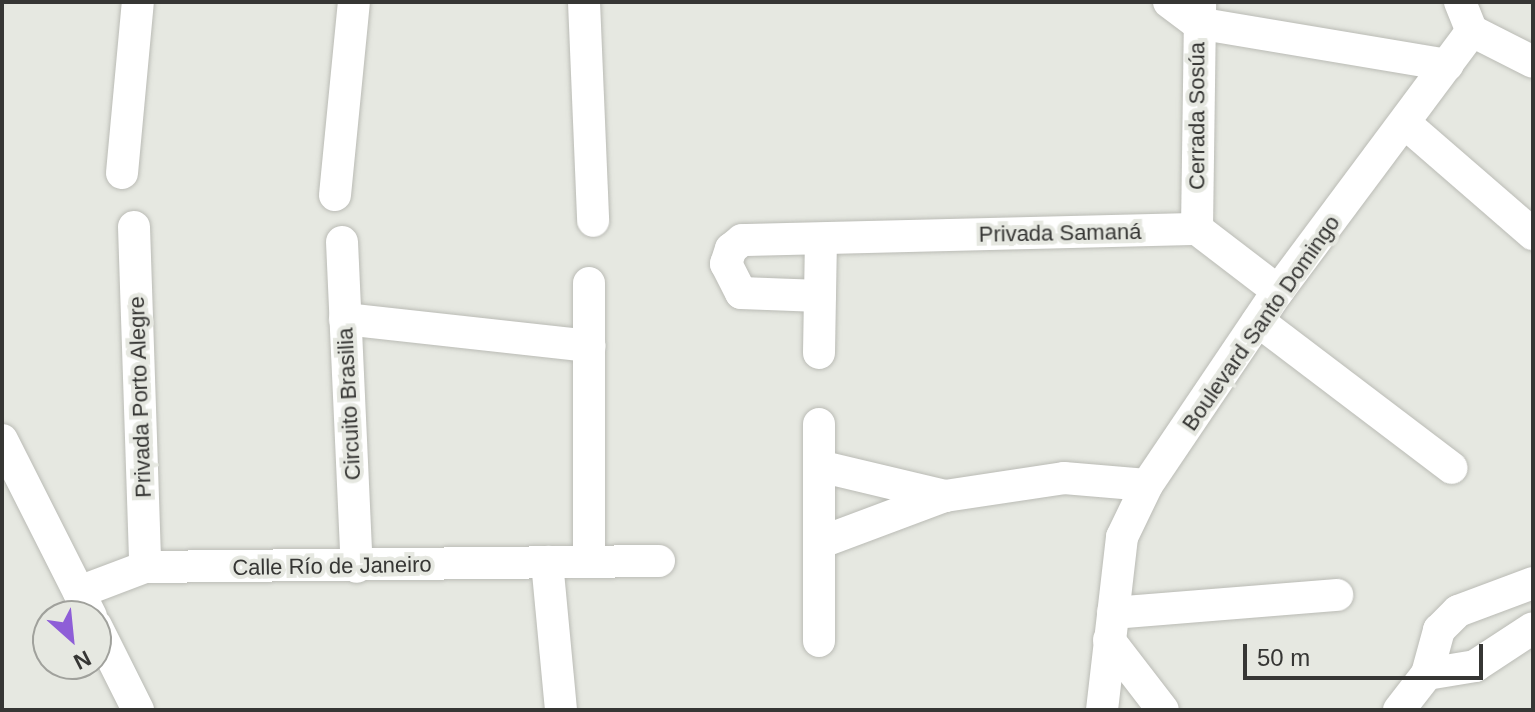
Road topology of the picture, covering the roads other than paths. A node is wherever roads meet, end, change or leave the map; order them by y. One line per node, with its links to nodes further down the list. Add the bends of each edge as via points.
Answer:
1 (138, 2): 10 (street)
2 (354, 2): 11 (street)
3 (584, 2): 12 (street)
4 (1169, 2): 5 (street)
5 (1199, 12): 8 (street); 14 (street, Cerrada Sosúa)
6 (1466, 16): 7 (street); 8 (street, Boulevard Santo Domingo)
7 (1533, 62)
8 (1448, 65): 9 (street, Boulevard Santo Domingo)
9 (1407, 125): 15 (street); 19 (street, Boulevard Santo Domingo)
10 (122, 173)
11 (335, 195)
12 (593, 221)
13 (134, 227): 35 (street, Privada Porto Alegre)
14 (1197, 229): 16 (street, Privada Samaná); 19 (street)
15 (1533, 234)
16 (821, 239): 20 (street); 20 (street, Privada Samaná, via 742,240 726,264 741,293 755,298)
17 (342, 242): 21 (street, Circuito Brasilia)
18 (589, 283): 23 (street)
19 (1278, 291): 22 (street, Boulevard Santo Domingo)
20 (820, 296): 24 (street)
21 (345, 319): 23 (street); 36 (street, Circuito Brasilia)
22 (1258, 321): 28 (street); 29 (street, Boulevard Santo Domingo)
23 (590, 346): 34 (street)
24 (819, 353)
25 (819, 424): 27 (street)
26 (2, 440): 39 (street)
27 (819, 466): 30 (street); 31 (street)
28 (1452, 468)
29 (1147, 485): 30 (street, via 1064,478); 41 (street, Boulevard Santo Domingo, via 1122,537)
30 (945, 496): 31 (street)
31 (819, 543): 43 (street)
32 (659, 561): 34 (street, Calle Río de Janeiro)
33 (547, 562): 34 (street, Calle Río de Janeiro); 36 (street, Calle Río de Janeiro); 49 (street)
34 (589, 562)
35 (145, 567): 36 (street, Calle Río de Janeiro); 40 (street, Calle Río de Janeiro)
36 (357, 567)
37 (1533, 583): 45 (street, via 1458,611 1439,630)
38 (1337, 595): 41 (street)
39 (83, 600)
40 (91, 600)
41 (1111, 627): 46 (street); 47 (street, Boulevard Santo Domingo)
42 (1533, 628): 45 (street, via 1475,666)
43 (819, 641)
44 (112, 658): 48 (street)
45 (1427, 674): 51 (street)
46 (1143, 680): 47 (street); 50 (street)
47 (1097, 707)
48 (138, 710)
49 (561, 710)
50 (1163, 710)
51 (1399, 710)

